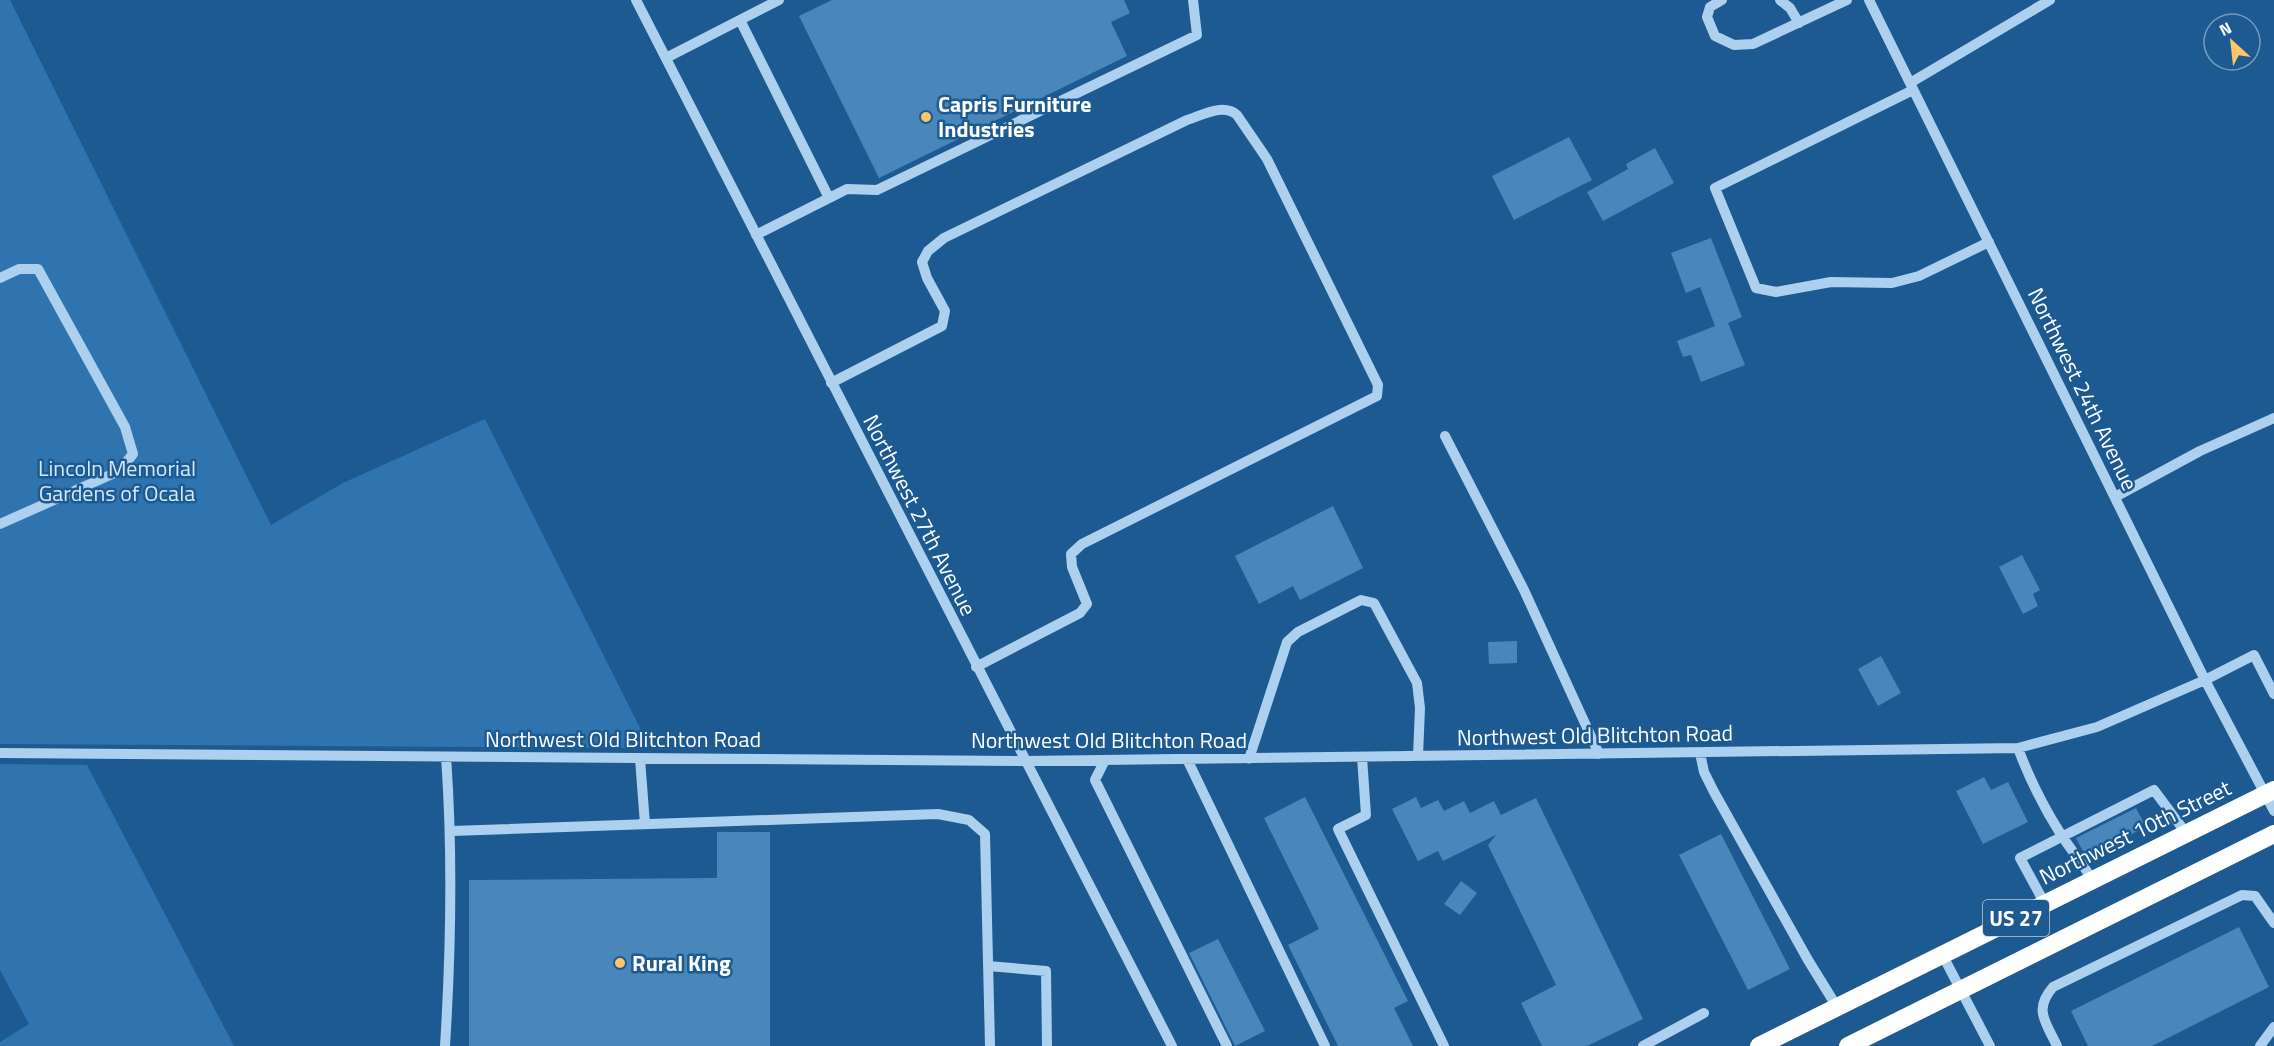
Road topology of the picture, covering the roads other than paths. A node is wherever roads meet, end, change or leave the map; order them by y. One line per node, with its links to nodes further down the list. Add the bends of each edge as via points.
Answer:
1 (636, 0): 11 (street, Northwest 27th Avenue)
2 (779, 0): 9 (street)
3 (1193, 0): 13 (street, via 1197,35 877,190 847,189)
4 (1722, 0): 10 (street, via 1710,7 1707,17 1715,36 1734,45 1753,44)
5 (1780, 0): 10 (street)
6 (1847, 0): 10 (street)
7 (1869, 0): 12 (street, Northwest 24th Avenue)
8 (2050, 0): 12 (street)
9 (740, 20): 11 (street); 13 (street)
10 (1799, 23)
11 (666, 58): 14 (street, Northwest 27th Avenue)
12 (1912, 87): 15 (street, Northwest 24th Avenue); 15 (street, via 1715,188 1756,288 1776,292 1832,282 1892,283 1920,276)
13 (828, 198): 14 (street)
14 (756, 236): 17 (street, Northwest 27th Avenue)
15 (1989, 242): 20 (street, Northwest 24th Avenue)
16 (0, 278): 21 (street, via 19,268 38,269 125,426 133,454 119,471)
17 (831, 383): 22 (street, Northwest 27th Avenue); 22 (street, via 942,326 945,311 922,262 928,251 944,238 1187,120 1219,109 1237,115 1267,159 1378,385 1377,396 1082,544 1071,554 1072,567 1087,604 1080,614)
18 (2274, 418): 20 (street)
19 (1445, 436): 28 (street, via 1524,590)
20 (2115, 497): 23 (street, Northwest 24th Avenue)
21 (0, 524)
22 (976, 667): 36 (street, Northwest 27th Avenue)
23 (2205, 680): 24 (street, Northwest Old Blitchton Road, via 2254,655); 25 (street, Northwest Old Blitchton Road, via 2097,727); 37 (street, Northwest 24th Avenue)
24 (2274, 694)
25 (2018, 748): 27 (street, Northwest Old Blitchton Road); 43 (street, via 2031,782)
26 (0, 753): 30 (street, Northwest Old Blitchton Road)
27 (1700, 753): 28 (street, Northwest Old Blitchton Road); 50 (street, via 1704,772 1719,801)
28 (1599, 754): 29 (street, Northwest Old Blitchton Road)
29 (1418, 756): 31 (street, Northwest Old Blitchton Road); 34 (street, via 1417,683 1374,603 1361,600 1298,632 1287,642)
30 (446, 757): 32 (street, Northwest Old Blitchton Road); 40 (street)
31 (1362, 757): 34 (street, Northwest Old Blitchton Road); 59 (street, via 1366,815 1338,829)
32 (640, 759): 36 (street, Northwest Old Blitchton Road); 39 (street)
33 (1187, 759): 34 (street, Northwest Old Blitchton Road); 35 (street, Northwest Old Blitchton Road); 58 (street)
34 (1249, 759)
35 (1105, 760): 36 (street, Northwest Old Blitchton Road); 57 (street, via 1095,780)
36 (1025, 761): 56 (street, Northwest 27th Avenue)
37 (2270, 792): 38 (street, Northwest 24th Avenue); 41 (highway, Northwest 10th Street / US 27)
38 (2274, 811)
39 (645, 824): 40 (street); 48 (street, via 938,813 969,820 985,834)
40 (452, 831): 53 (street)
41 (2186, 833): 43 (street, via 2154,790); 44 (highway, Northwest 10th Street / US 27)
42 (2274, 834): 49 (highway, US 27)
43 (2061, 835): 44 (street); 45 (street, via 2020,858)
44 (2092, 880): 45 (highway, Northwest 10th Street / US 27)
45 (2045, 904): 47 (highway, Northwest 10th Street / US 27)
46 (2274, 923): 64 (street, via 2255,896 2242,895 2052,987 2042,999 2042,1013)
47 (1942, 954): 49 (street); 50 (highway, Northwest 10th Street / US 27)
48 (988, 966): 54 (street); 55 (street, via 1046,971)
49 (1961, 990): 62 (highway, US 27); 63 (street)
50 (1837, 1007): 61 (highway, Northwest 10th Street / US 27)
51 (1704, 1013): 60 (street)
52 (2274, 1027): 65 (street)
53 (445, 1046)
54 (990, 1046)
55 (1047, 1046)
56 (1172, 1046)
57 (1227, 1046)
58 (1325, 1046)
59 (1444, 1046)
60 (1643, 1046)
61 (1759, 1046)
62 (1848, 1046)
63 (1990, 1046)
64 (2057, 1046)
65 (2260, 1046)

